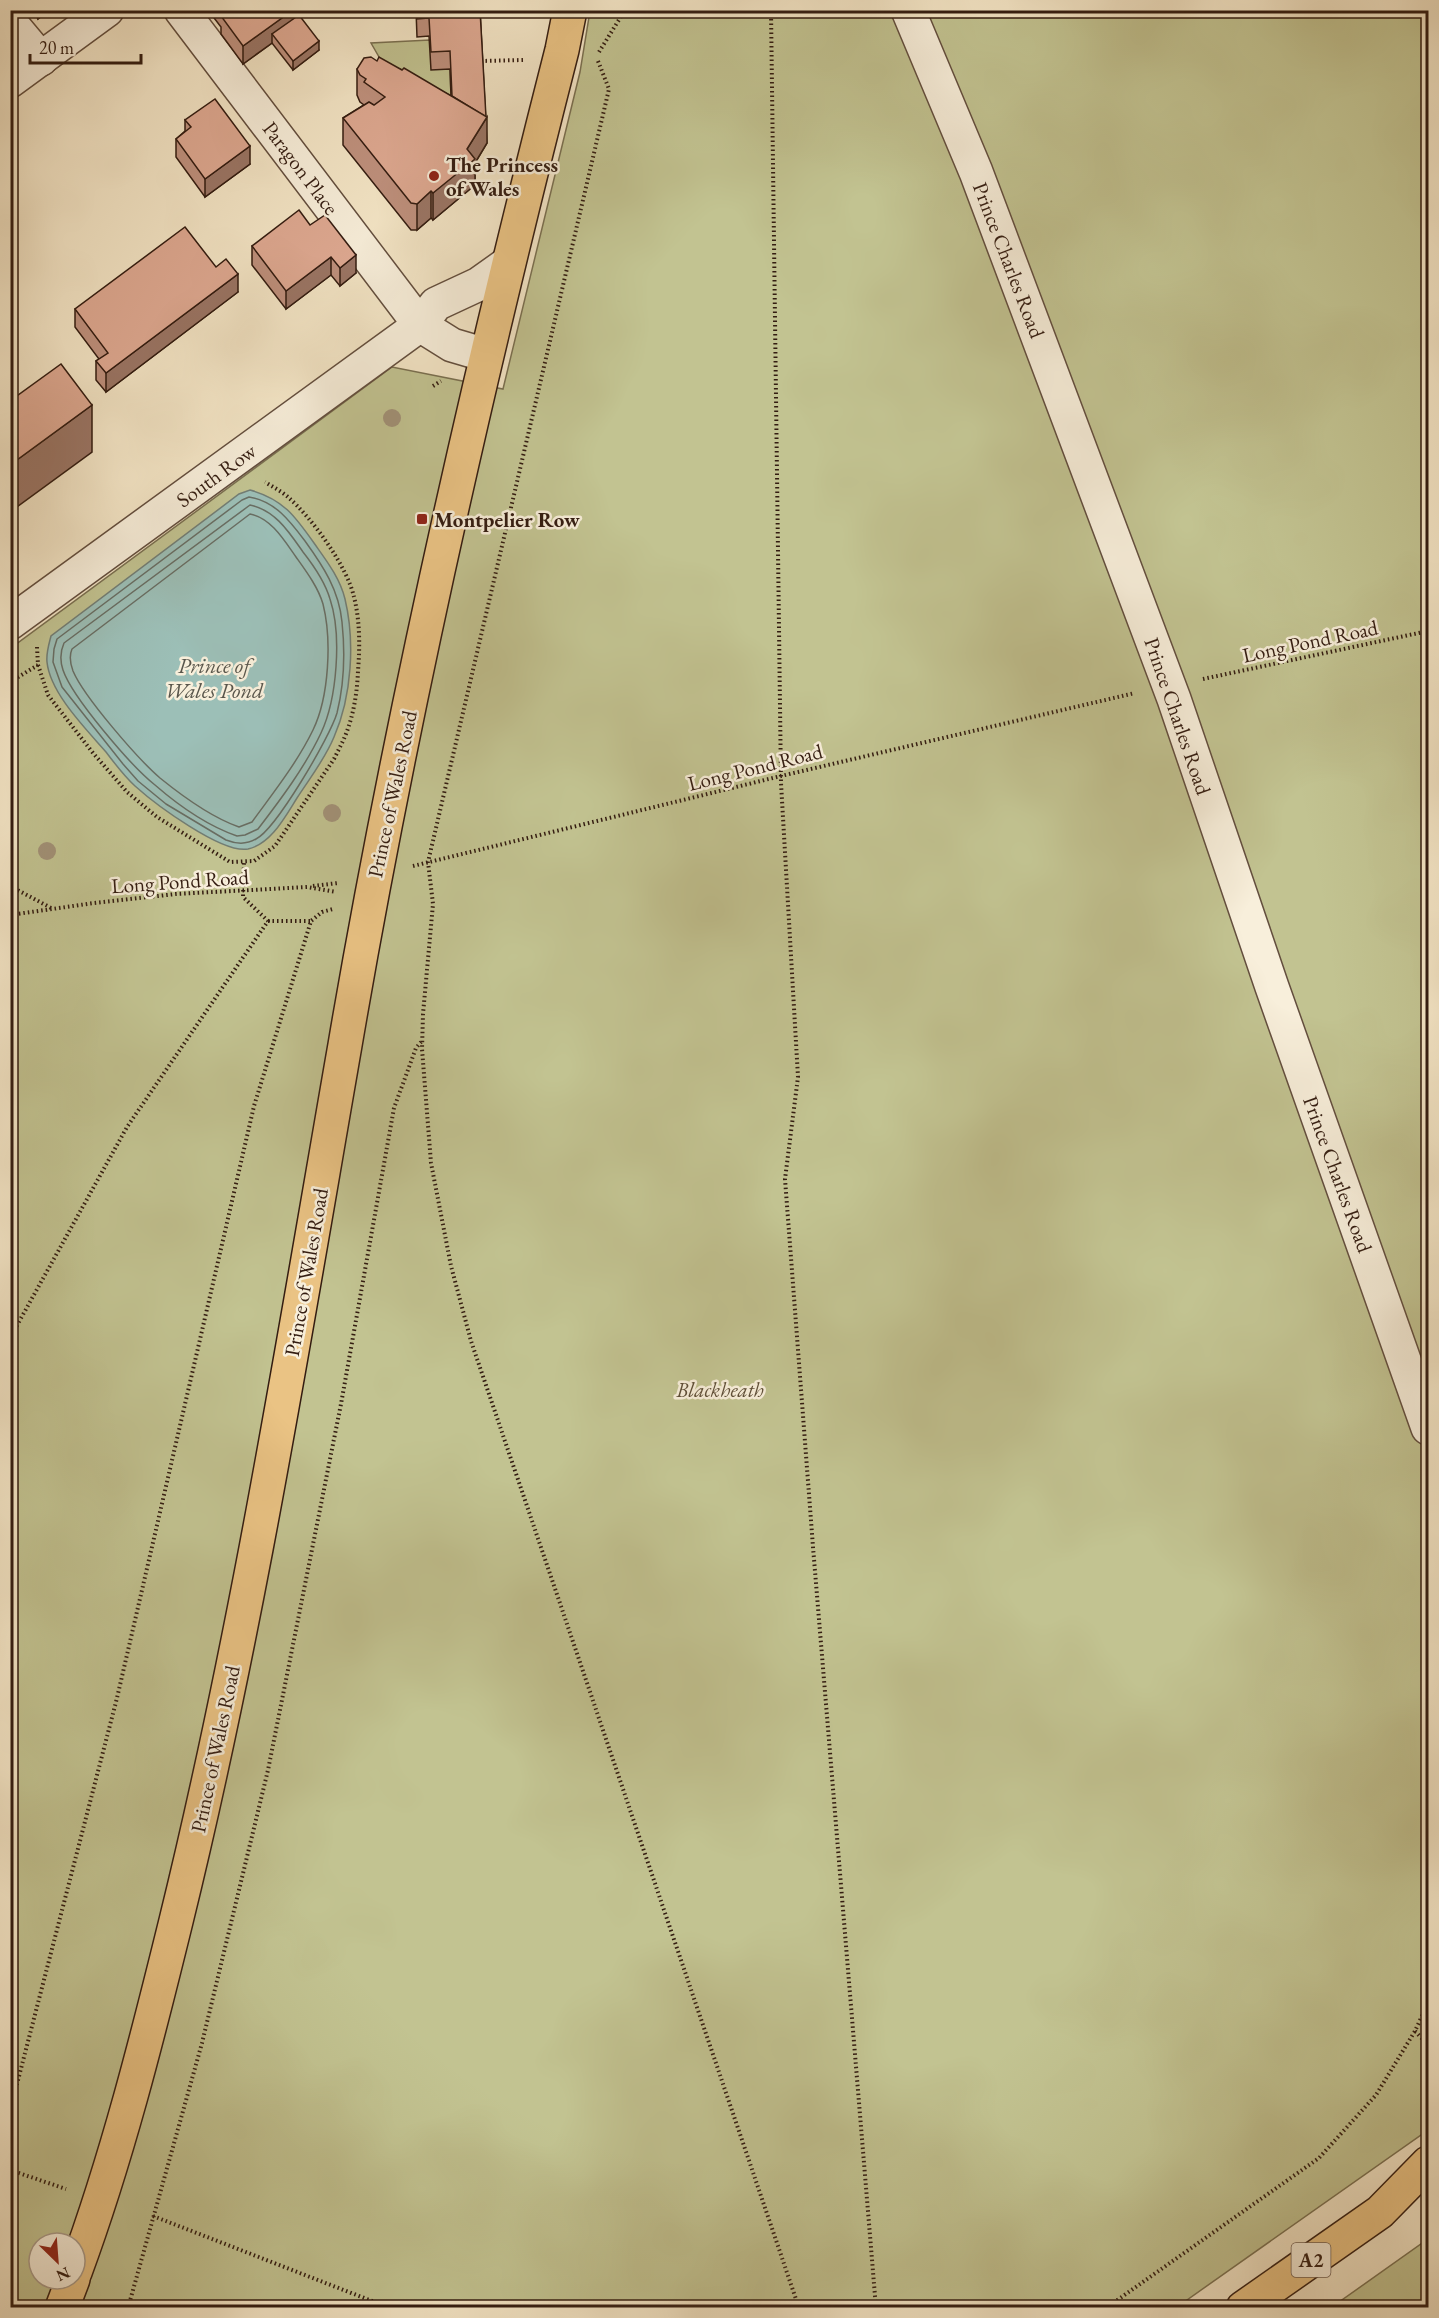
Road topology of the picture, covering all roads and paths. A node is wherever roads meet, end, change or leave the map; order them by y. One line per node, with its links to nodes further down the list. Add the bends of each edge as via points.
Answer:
1 (107, 10): 10 (street)
2 (181, 10): 15 (street, Paragon Place)
3 (494, 10): 8 (path)
4 (570, 10): 14 (main road)
5 (626, 10): 27 (path, via 596,57 609,89)
6 (771, 10): 25 (path)
7 (908, 10): 41 (street, Prince Charles Road, via 976,172 1174,699)
8 (479, 14)
9 (10, 22): 10 (street)
10 (41, 59): 13 (street)
11 (482, 61): 12 (path)
12 (530, 61)
13 (10, 81)
14 (507, 264): 15 (street, South Row, via 479,284 435,304); 16 (main road, Prince of Wales Road)
15 (420, 325): 16 (street, via 452,345); 20 (street, South Row)
16 (486, 355): 52 (main road, Prince of Wales Road, via 371,894 267,1498 226,1701 144,2050)
17 (441, 381): 18 (path)
18 (433, 386)
19 (262, 479): 26 (path, via 309,519 347,577 358,619 359,652 352,716 334,759 275,846 264,856)
20 (10, 623)
21 (1428, 631): 22 (path, Long Pond Road)
22 (1198, 680)
23 (10, 682): 26 (path, via 38,665 48,694 61,713 127,792 157,817 230,862)
24 (1142, 692): 25 (path, Long Pond Road)
25 (781, 776): 27 (path, Long Pond Road); 58 (path, via 798,1077 785,1179)
26 (244, 862): 32 (path)
27 (428, 862): 28 (path, Long Pond Road); 39 (path, via 434,904)
28 (410, 867)
29 (344, 882): 31 (path)
30 (10, 886): 35 (path)
31 (307, 887): 32 (path, Long Pond Road); 33 (path, Long Pond Road)
32 (244, 891): 35 (path, Long Pond Road, via 176,894); 37 (path, via 243,897)
33 (341, 894)
34 (338, 908): 38 (path, via 322,912)
35 (54, 909): 36 (path, Long Pond Road)
36 (10, 915)
37 (268, 921): 38 (path); 40 (path, via 127,1128)
38 (311, 921): 45 (path, via 254,1106 117,1698)
39 (422, 1040): 51 (path, via 394,1108 341,1404 268,1770 202,2043); 57 (path, via 431,1163 461,1310)
40 (10, 1338)
41 (1428, 1428)
42 (1428, 2003): 43 (path)
43 (1415, 2031): 44 (path); 59 (path, via 1376,2094 1319,2158)
44 (1428, 2045)
45 (10, 2111)
46 (1428, 2163): 50 (main road, A2)
47 (10, 2170): 48 (path)
48 (72, 2191)
49 (1428, 2192): 50 (main road, A2)
50 (1380, 2212): 60 (main road, A2)
51 (153, 2216): 55 (path); 56 (path)
52 (87, 2235)
53 (68, 2291): 54 (main road)
54 (62, 2307)
55 (128, 2307)
56 (390, 2307)
57 (799, 2307)
58 (876, 2307)
59 (1107, 2307)
60 (1243, 2307)

